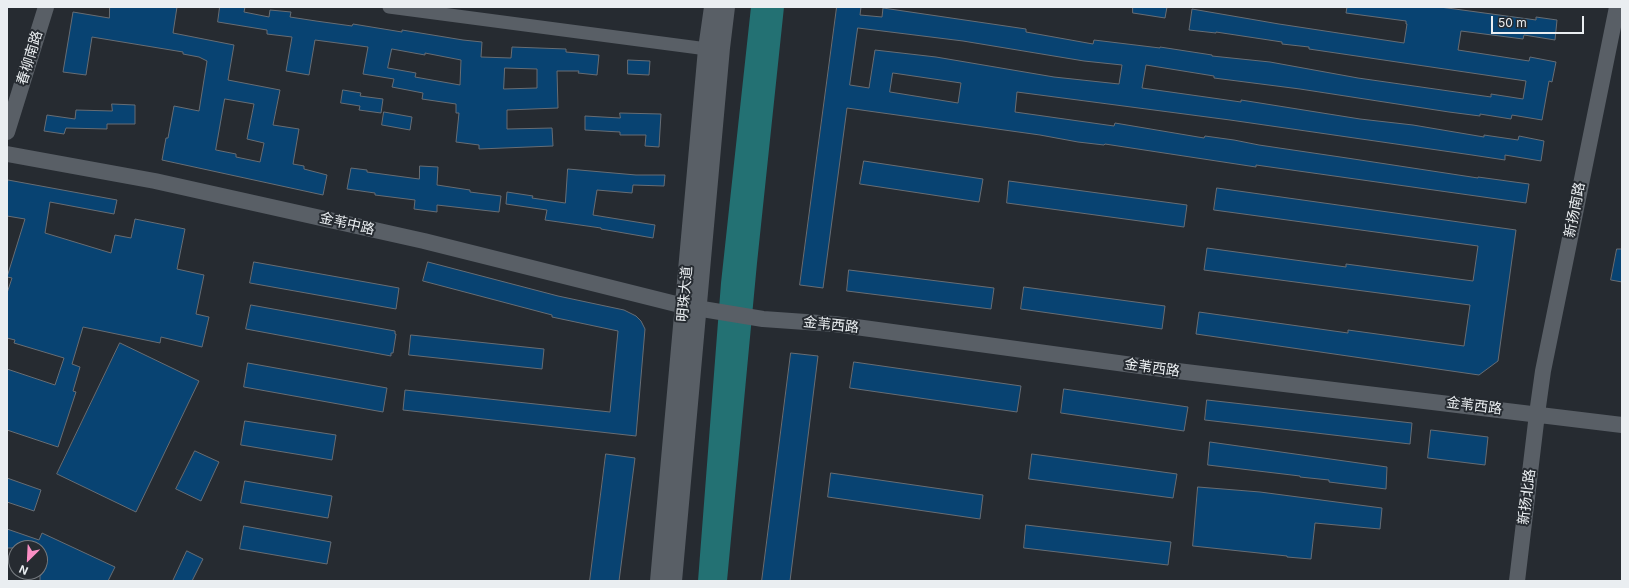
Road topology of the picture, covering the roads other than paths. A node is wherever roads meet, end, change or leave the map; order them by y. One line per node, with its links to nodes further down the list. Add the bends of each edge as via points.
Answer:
1 (46, 7): 7 (street, 春柳南路)
2 (389, 7): 6 (street)
3 (712, 7): 6 (main road, 明珠大道)
4 (726, 7): 9 (main road, 明珠大道)
5 (1617, 7): 10 (street, 新扬南路)
6 (707, 49): 9 (main road, 明珠大道)
7 (7, 132)
8 (7, 154): 9 (street, 金苇中路, via 155,181 401,236)
9 (697, 308): 10 (street, 金苇西路, via 763,319 834,324 1169,370); 12 (main road, 明珠大道); 13 (main road, 明珠大道)
10 (1537, 414): 11 (street, 金苇西路); 14 (street, 新扬北路)
11 (1622, 425)
12 (660, 581)
13 (673, 581)
14 (1517, 581)

